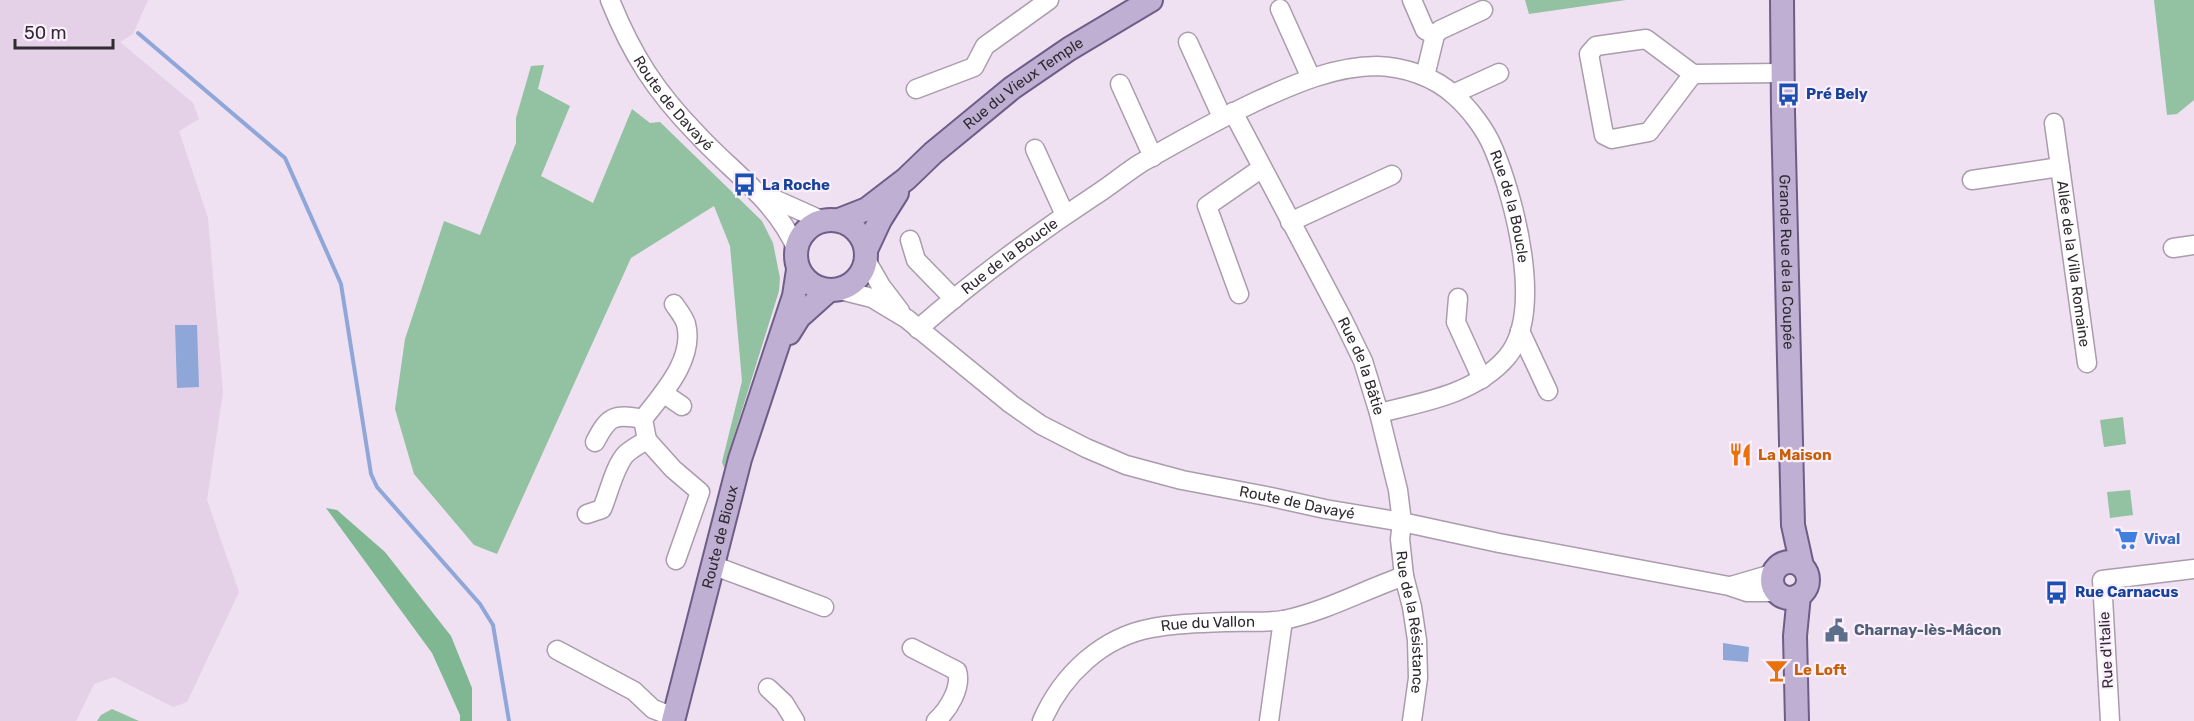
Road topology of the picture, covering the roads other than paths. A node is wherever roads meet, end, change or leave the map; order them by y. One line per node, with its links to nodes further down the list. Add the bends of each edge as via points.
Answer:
1 (610, 0): 27 (street, Route de Davayé, via 637,59 656,87 697,135)
2 (1049, 0): 16 (street, via 985,46 974,67)
3 (1150, 0): 25 (main road, Rue du Vieux Temple, via 1012,88)
4 (1412, 0): 8 (street, via 1425,30)
5 (1782, 0): 11 (main road, Grande Rue de la Coupée)
6 (1280, 9): 14 (street)
7 (1483, 10): 8 (street)
8 (1435, 35): 13 (street)
9 (1188, 42): 18 (street)
10 (1499, 73): 17 (street)
11 (1782, 73): 12 (street); 61 (main road, Grande Rue de la Coupée, via 1793,525)
12 (1694, 74): 12 (street, via 1647,39 1596,46 1589,54 1604,135 1612,139 1649,132)
13 (1425, 76): 14 (street, Rue de la Boucle, via 1377,66); 17 (street, Rue de la Boucle)
14 (1311, 78): 18 (street, Rue de la Boucle)
15 (1120, 84): 21 (street)
16 (915, 89)
17 (1453, 94): 42 (street, Rue de la Boucle, via 1477,121 1493,148 1511,204 1522,252 1525,290)
18 (1228, 115): 21 (street, Rue de la Boucle); 23 (street, Rue de la Bâtie)
19 (2054, 123): 22 (street, Allée de la Villa Romaine)
20 (1035, 149): 28 (street, Rue de la Boucle)
21 (1153, 157): 28 (street, Rue de la Boucle)
22 (2060, 167): 26 (street, Allée de la Villa Romaine); 44 (street, Allée de la Villa Romaine)
23 (1262, 168): 30 (street, Rue de la Bâtie); 37 (street, via 1207,206)
24 (1392, 175): 30 (street)
25 (906, 179): 29 (main road, Rue du Vieux Temple, via 867,208); 34 (main road, Rue du Vieux Temple, via 879,220)
26 (1972, 180)
27 (755, 190): 29 (street); 35 (street, via 787,228)
28 (1065, 215): 38 (street, Rue de la Boucle)
29 (830, 220): 34 (main road, via 854,227 861,235); 35 (main road, via 809,226 801,235)
30 (1290, 222): 49 (street, Rue de la Bâtie, via 1358,351)
31 (910, 240): 38 (street, Rue de la Boucle, via 916,260)
32 (2194, 245): 33 (street)
33 (2174, 248)
34 (866, 255): 36 (main road, via 860,276 852,284); 41 (street, Route de Davayé, via 881,286)
35 (797, 259): 36 (main road, via 807,282); 43 (main road, Route de Bioux, via 794,296)
36 (834, 290): 41 (street, Route de Davayé, via 872,298); 43 (main road, Route de Bioux, via 799,317)
37 (1239, 294)
38 (954, 298): 41 (street, Rue de la Boucle)
39 (1458, 298): 45 (street, via 1456,322)
40 (674, 304): 47 (street, via 685,322 688,340 685,355)
41 (913, 324): 56 (street, Route de Davayé, via 1041,425 1126,465 1182,480)
42 (1520, 331): 45 (street, Rue de la Boucle, via 1508,356); 46 (street)
43 (776, 355): 54 (main road, Route de Bioux, via 757,403)
44 (2087, 363)
45 (1482, 379): 49 (street, Rue de la Boucle, via 1456,392)
46 (1548, 391)
47 (663, 393): 48 (street); 50 (street)
48 (682, 406)
49 (1379, 413): 56 (street, Rue de la Bâtie)
50 (643, 419): 51 (street); 52 (street, via 618,417 605,423)
51 (647, 440): 53 (street); 55 (street, via 617,465 602,509)
52 (595, 442)
53 (700, 492): 54 (street); 57 (street)
54 (727, 509): 58 (main road, Route de Bioux)
55 (586, 514)
56 (1402, 522): 60 (street, Rue de la Résistance); 61 (street, Route de Davayé, via 1729,586)
57 (676, 560)
58 (712, 565): 62 (street); 67 (main road, Route de Bioux)
59 (2194, 569): 74 (street, Rue d'Italie, via 2102,579)
60 (1404, 576): 63 (street, Rue du Vallon, via 1347,600); 72 (street, Rue de la Résistance, via 1417,640 1418,678)
61 (1786, 581): 73 (main road, Grande Rue de la Coupée, via 1795,636)
62 (824, 608)
63 (1283, 620): 70 (street, Rue du Vallon, via 1186,624 1127,635 1074,670 1057,691); 71 (street)
64 (912, 648): 69 (street, via 957,671 959,682 945,712)
65 (556, 650): 67 (street, via 634,690 653,709)
66 (768, 688): 68 (street)
67 (673, 719)
68 (795, 721)
69 (936, 721)
70 (1042, 721)
71 (1269, 721)
72 (1412, 721)
73 (1797, 721)
74 (2110, 721)

